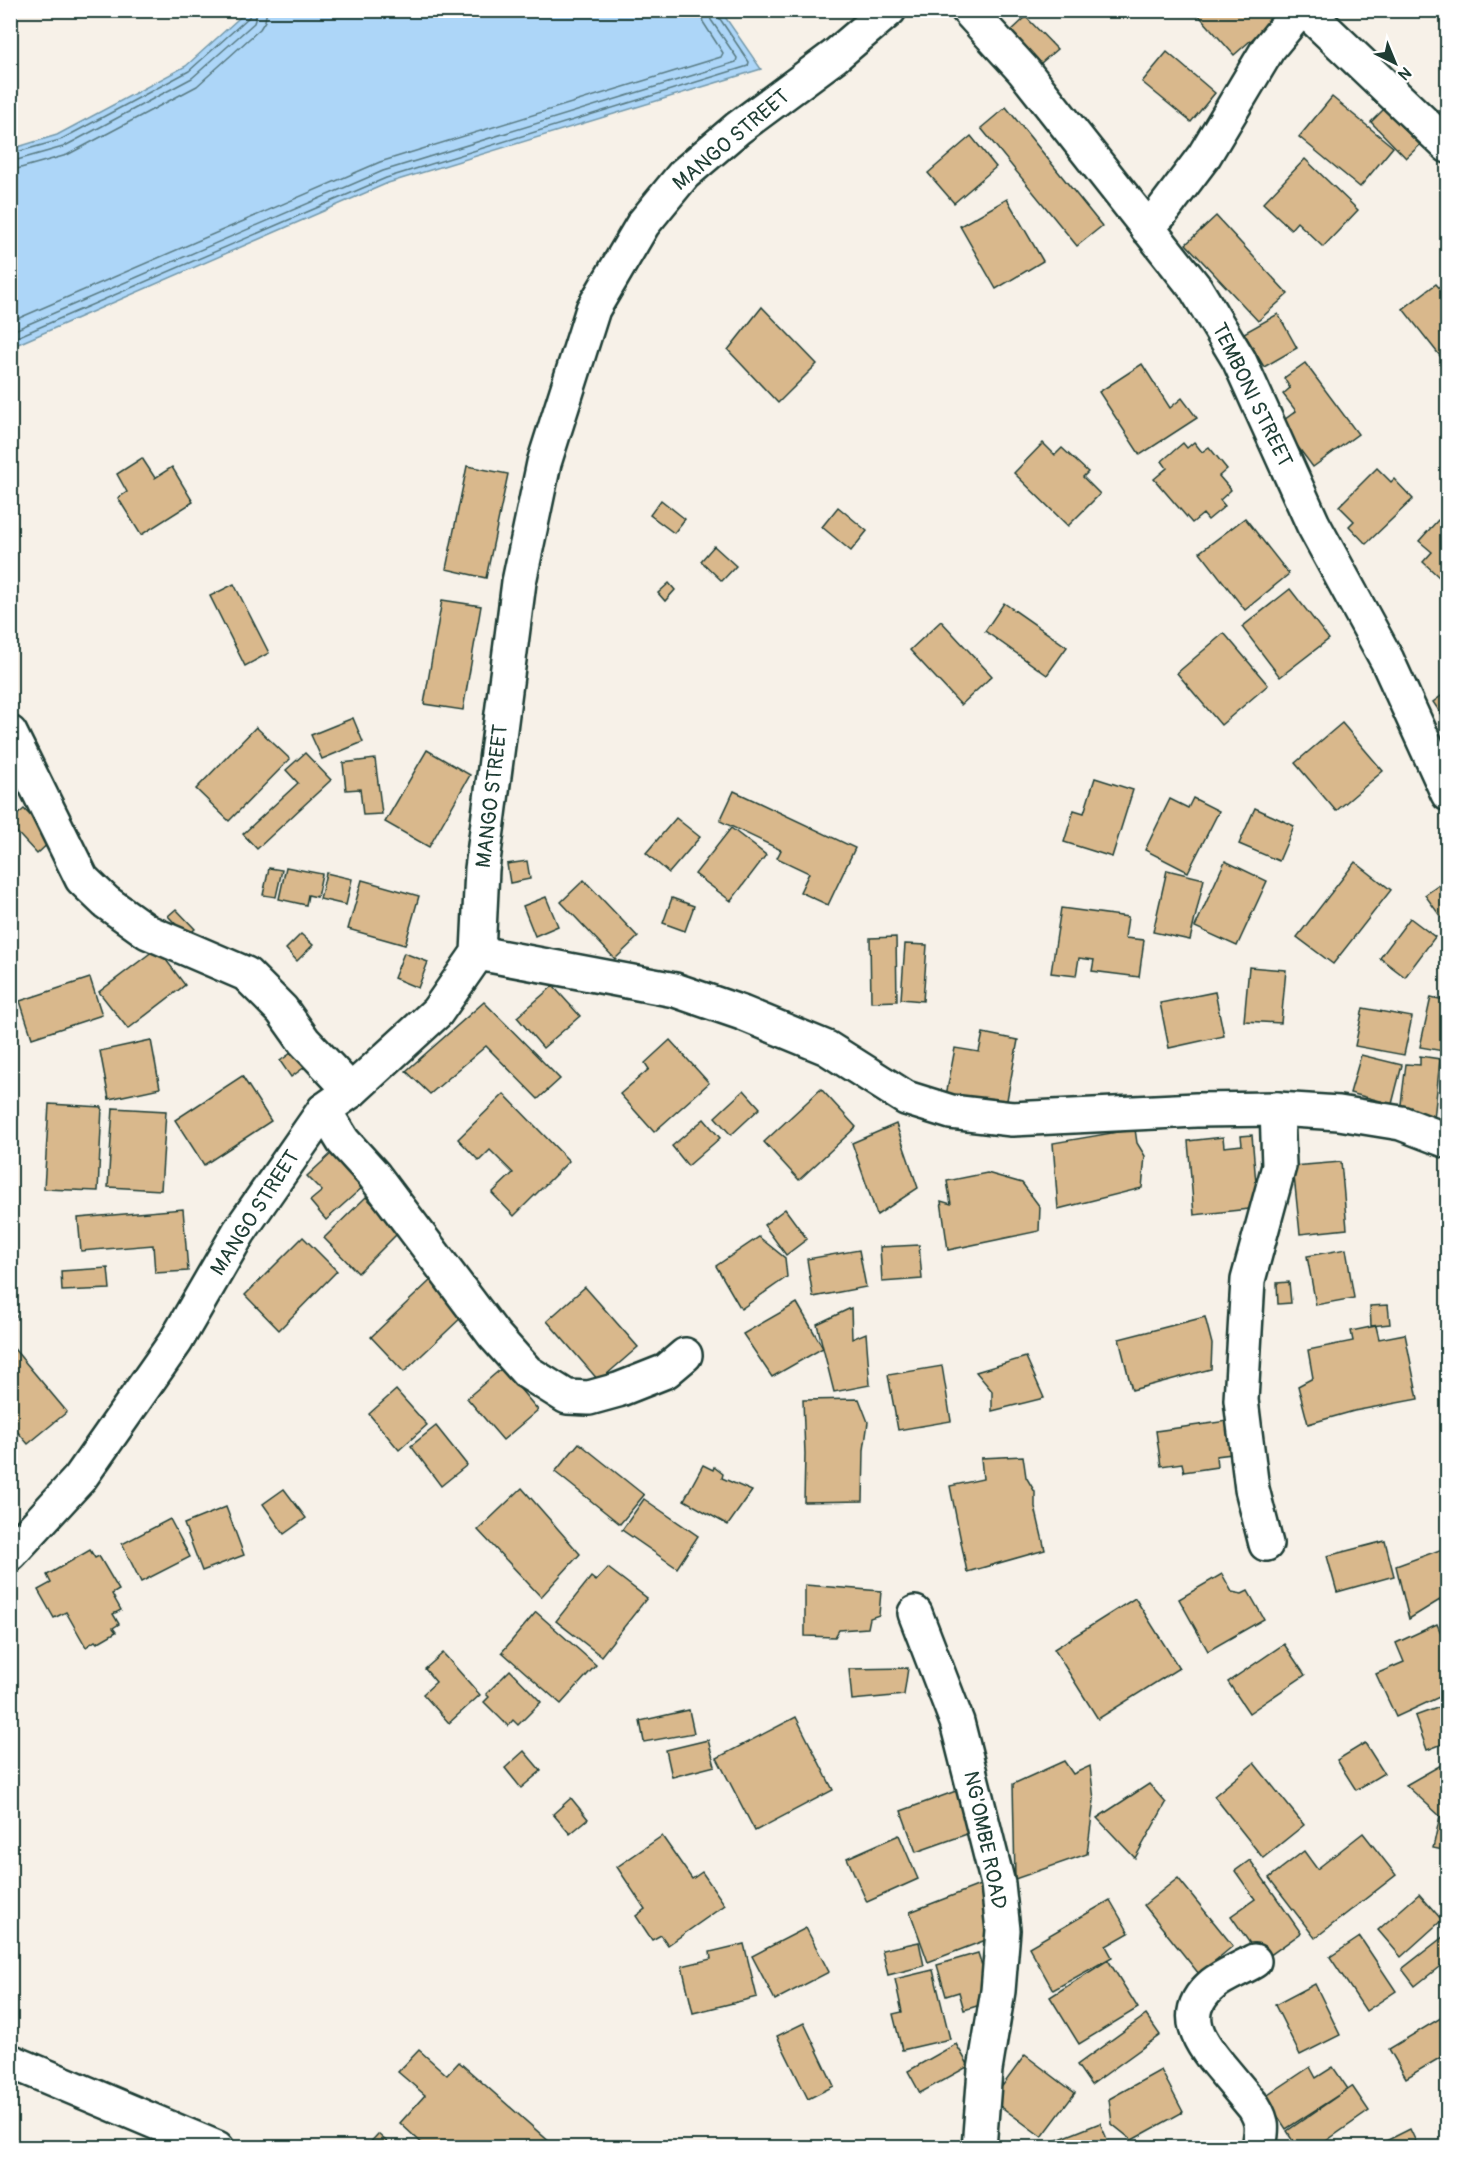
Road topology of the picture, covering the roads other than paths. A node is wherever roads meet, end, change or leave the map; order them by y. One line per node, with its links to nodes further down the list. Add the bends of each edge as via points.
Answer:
1 (968, 10): 6 (street, TEMBONI STREET, via 1023,70)
2 (1300, 10): 6 (street, via 1268,49 1204,156)
3 (1305, 10): 5 (street)
4 (885, 12): 9 (street, MANGO STREET, via 684,174 643,224 593,309 544,463 519,582 482,869)
5 (1448, 146)
6 (1148, 228): 8 (street, TEMBONI STREET, via 1196,289 1239,360 1313,524 1387,660)
7 (10, 733): 10 (street, via 82,879 148,932 246,974)
8 (1448, 794)
9 (477, 953): 10 (street, MANGO STREET, via 436,1012); 12 (street, via 675,990 827,1048 906,1098 951,1112 1012,1119)
10 (351, 1091): 11 (street, MANGO STREET)
11 (324, 1110): 14 (street, via 343,1141 527,1372 567,1397 589,1398 666,1371); 16 (street, MANGO STREET, via 239,1232 176,1341 80,1478)
12 (1277, 1110): 13 (street, via 1339,1113 1401,1124); 15 (street, via 1279,1166 1248,1280 1241,1400 1252,1489)
13 (1448, 1141)
14 (685, 1355)
15 (1266, 1544)
16 (10, 1554)
17 (915, 1613): 21 (street, NG'OMBE ROAD, via 957,1722 998,1884 1004,1930)
18 (1254, 1961): 22 (street, via 1213,1984 1194,2014 1202,2045 1259,2116)
19 (10, 2061): 20 (street)
20 (217, 2148)
21 (979, 2148)
22 (1259, 2148)

